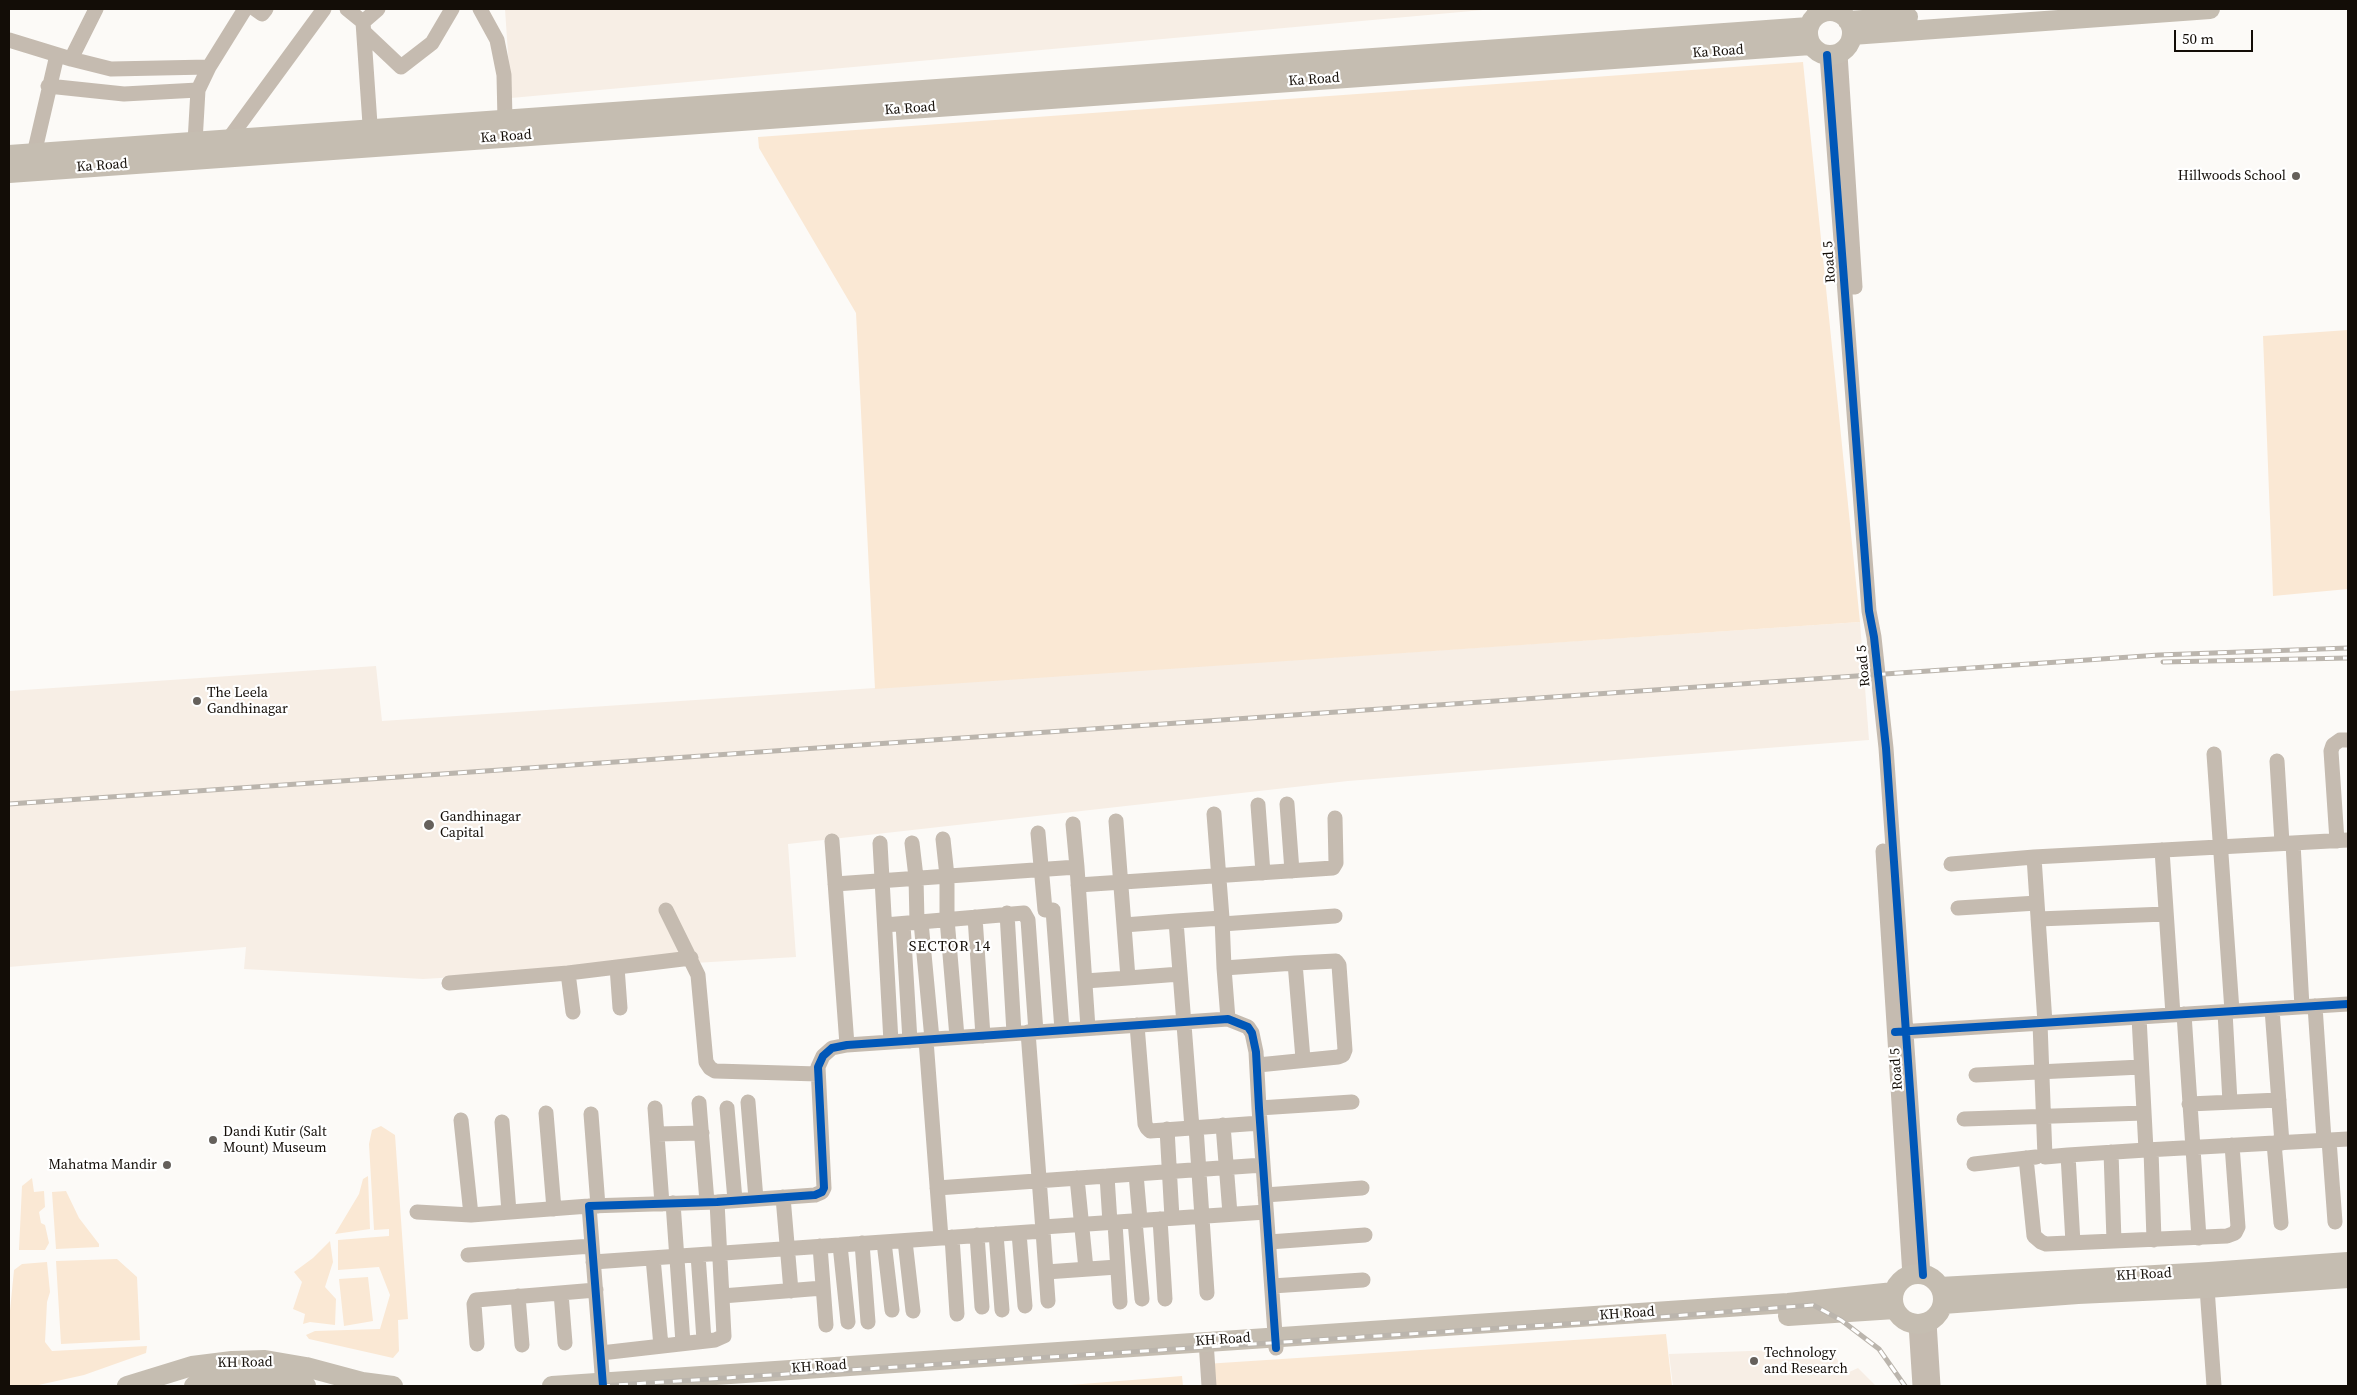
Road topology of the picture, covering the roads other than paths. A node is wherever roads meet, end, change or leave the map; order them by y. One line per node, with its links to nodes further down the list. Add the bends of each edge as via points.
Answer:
1 (96, 9): 16 (street)
2 (244, 9): 17 (street)
3 (255, 9): 4 (street, via 262,14)
4 (266, 9)
5 (324, 9): 23 (street)
6 (347, 9): 13 (street)
7 (378, 9): 13 (street)
8 (452, 9): 13 (street, via 432,43 401,67)
9 (480, 9): 21 (street, via 497,40 504,75)
10 (2010, 9): 12 (main road)
11 (2210, 9): 12 (main road)
12 (1847, 20): 14 (main road, Ka Road, via 1829,11); 14 (main road, via 1847,48)
13 (364, 27): 22 (street)
14 (1819, 35): 20 (main road, Ka Road); 100 (street, Road 5, via 1877,610 1874,637 1886,748)
15 (9, 40): 16 (street)
16 (64, 57): 17 (street, via 111,69); 18 (street)
17 (209, 67): 19 (street)
18 (48, 86): 19 (street, via 124,94); 25 (street)
19 (198, 90): 24 (street)
20 (1027, 92): 21 (main road, Ka Road); 22 (main road, Ka Road)
21 (505, 120): 22 (main road, Ka Road)
22 (371, 138): 23 (main road, Ka Road); 27 (main road, Ka Road)
23 (228, 140): 24 (main road, Ka Road)
24 (195, 142): 25 (main road, Ka Road)
25 (34, 154): 26 (main road, Ka Road)
26 (9, 156)
27 (9, 173)
28 (2348, 740): 31 (street, via 2340,740 2331,751)
29 (2214, 754): 45 (street)
30 (2277, 761): 44 (street)
31 (2341, 797): 40 (street)
32 (1287, 804): 51 (street)
33 (1258, 805): 52 (street)
34 (1214, 814): 54 (street)
35 (1335, 818): 51 (street, via 1336,866)
36 (1116, 821): 57 (street)
37 (1073, 824): 49 (street)
38 (1038, 833): 50 (street)
39 (943, 839): 53 (street)
40 (2343, 840): 44 (street)
41 (832, 841): 58 (street)
42 (880, 843): 56 (street)
43 (912, 843): 55 (street)
44 (2287, 843): 45 (street); 87 (street)
45 (2220, 847): 46 (street); 91 (street)
46 (2162, 850): 47 (street); 67 (street)
47 (2034, 857): 48 (street); 60 (street)
48 (1951, 864)
49 (1076, 867): 50 (street); 59 (street)
50 (1040, 870): 53 (street); 64 (street)
51 (1292, 871): 52 (street)
52 (1263, 873): 54 (street)
53 (947, 876): 55 (street); 70 (street)
54 (1219, 876): 57 (street); 73 (street)
55 (916, 877): 56 (street); 74 (street)
56 (882, 880): 58 (street); 76 (street)
57 (1121, 882): 59 (street); 75 (street)
58 (835, 884): 107 (street)
59 (1078, 886): 61 (street)
60 (2037, 903): 62 (street); 71 (street)
61 (1080, 908): 64 (street); 84 (street)
62 (1958, 908)
63 (666, 910): 77 (street)
64 (1049, 910): 66 (street); 99 (street)
65 (1007, 913): 66 (street); 69 (street); 101 (street)
66 (1024, 913): 101 (street, via 1028,920)
67 (2166, 914): 71 (street); 92 (street)
68 (1335, 916): 73 (street)
69 (975, 917): 70 (street); 102 (street)
70 (947, 919): 74 (street); 103 (street)
71 (2038, 919): 96 (street)
72 (1176, 921): 73 (street); 75 (street); 82 (street)
73 (1222, 921): 80 (street)
74 (914, 923): 76 (street); 104 (street); 105 (street)
75 (1124, 925): 83 (street)
76 (885, 926): 106 (street)
77 (691, 958): 79 (street); 112 (street, via 701,986 706,1062 710,1068 716,1072)
78 (1295, 963): 80 (street); 108 (street); 108 (street, via 1336,961 1339,965 1345,1050 1338,1057)
79 (617, 967): 81 (street); 88 (street)
80 (1224, 968): 94 (street)
81 (568, 973): 85 (street); 90 (street)
82 (1180, 974): 83 (street); 95 (street)
83 (1128, 978): 84 (street)
84 (1085, 981): 98 (street)
85 (448, 983)
86 (2348, 1004): 87 (street)
87 (2309, 1007): 89 (street); 136 (street)
88 (620, 1008)
89 (2272, 1009): 91 (street); 114 (street)
90 (573, 1012)
91 (2228, 1012): 92 (street); 117 (street)
92 (2178, 1015): 93 (street); 119 (street)
93 (2139, 1017): 96 (street); 110 (street)
94 (1228, 1019): 95 (street); 109 (street, via 1240,1022 1252,1033)
95 (1184, 1022): 97 (street); 131 (street)
96 (2042, 1023): 100 (street); 111 (street)
97 (1137, 1025): 98 (street); 132 (street, via 1145,1124 1150,1130)
98 (1088, 1028): 99 (street)
99 (1062, 1030): 101 (street)
100 (1901, 1032): 206 (street, Road 5)
101 (1026, 1033): 102 (street); 155 (street)
102 (983, 1036): 103 (street)
103 (957, 1037): 104 (street)
104 (929, 1039): 105 (street); 156 (street)
105 (910, 1041): 106 (street)
106 (891, 1042): 107 (street)
107 (847, 1045): 112 (street, via 832,1048 823,1056)
108 (1302, 1059): 109 (street)
109 (1258, 1065): 125 (street)
110 (2141, 1067): 111 (street); 123 (street)
111 (2042, 1072): 113 (street); 126 (street)
112 (818, 1074): 159 (street, via 824,1188 815,1195)
113 (1976, 1075)
114 (2279, 1100): 117 (street); 139 (street)
115 (748, 1102): 138 (street)
116 (1352, 1102): 125 (street)
117 (2230, 1102): 119 (street)
118 (700, 1103): 134 (street)
119 (2189, 1104): 141 (street)
120 (655, 1108): 133 (street)
121 (727, 1108): 137 (street)
122 (546, 1113): 165 (street)
123 (2144, 1113): 126 (street); 142 (street)
124 (590, 1114): 164 (street)
125 (1259, 1116): 130 (street); 148 (street)
126 (2044, 1116): 127 (street); 145 (street)
127 (1964, 1119)
128 (461, 1120): 170 (street)
129 (502, 1122): 167 (street)
130 (1223, 1125): 131 (street); 149 (street)
131 (1194, 1127): 132 (street); 150 (street)
132 (1167, 1129): 151 (street)
133 (657, 1134): 134 (street); 163 (street)
134 (702, 1139): 137 (street); 162 (street)
135 (2348, 1139): 136 (street)
136 (2326, 1140): 139 (street); 174 (street)
137 (730, 1142): 138 (street); 161 (street)
138 (751, 1142): 160 (street)
139 (2278, 1143): 140 (street); 176 (street)
140 (2232, 1146): 141 (street); 184 (street, via 2238,1226 2235,1233 2227,1236)
141 (2192, 1148): 142 (street); 184 (street)
142 (2148, 1150): 143 (street); 186 (street)
143 (2111, 1152): 144 (street); 187 (street)
144 (2068, 1155): 145 (street); 191 (street)
145 (2045, 1157): 146 (street)
146 (2026, 1158): 147 (street); 191 (street, via 2034,1236 2046,1244)
147 (1974, 1164)
148 (1263, 1165): 149 (street); 158 (street)
149 (1226, 1168): 150 (street); 169 (street)
150 (1199, 1170): 151 (street); 171 (street)
151 (1169, 1172): 152 (street); 172 (street)
152 (1136, 1174): 153 (street); 173 (street)
153 (1107, 1176): 154 (street); 175 (street)
154 (1077, 1178): 155 (street); 177 (street)
155 (1039, 1181): 156 (street); 178 (street)
156 (937, 1188): 183 (street)
157 (1362, 1188): 158 (street)
158 (1265, 1195): 168 (street)
159 (783, 1197): 160 (street); 195 (street)
160 (756, 1199): 161 (street)
161 (735, 1200): 162 (street)
162 (712, 1202): 163 (street); 196 (street)
163 (667, 1204): 164 (street); 199 (street)
164 (593, 1206): 165 (street); 193 (street)
165 (554, 1209): 167 (street)
166 (417, 1212): 170 (street)
167 (509, 1212): 170 (street)
168 (1266, 1212): 169 (street); 189 (street)
169 (1230, 1214): 171 (street)
170 (471, 1215)
171 (1202, 1216): 172 (street); 214 (street)
172 (1166, 1219): 173 (street); 219 (street)
173 (1138, 1221): 175 (street); 220 (street)
174 (2334, 1222)
175 (1112, 1223): 177 (street); 203 (street)
176 (2281, 1223)
177 (1082, 1224): 178 (street); 204 (street)
178 (1043, 1229): 179 (street); 205 (street)
179 (1019, 1233): 180 (street); 224 (street)
180 (996, 1234): 181 (street); 227 (street)
181 (977, 1235): 183 (street); 225 (street)
182 (1365, 1235): 189 (street)
183 (946, 1238): 185 (street); 229 (street)
184 (2199, 1238): 186 (street)
185 (905, 1240): 188 (street); 228 (street)
186 (2154, 1240): 187 (street)
187 (2114, 1241): 191 (street)
188 (884, 1242): 190 (street); 226 (street)
189 (1268, 1242): 209 (street)
190 (862, 1243): 192 (street); 231 (street)
191 (2073, 1243)
192 (840, 1245): 194 (street); 230 (street)
193 (592, 1246): 197 (street); 201 (street)
194 (820, 1246): 195 (street); 210 (street)
195 (786, 1250): 196 (street); 213 (street)
196 (719, 1253): 198 (street); 218 (street)
197 (468, 1255)
198 (698, 1255): 199 (street); 234 (street)
199 (676, 1257): 200 (street); 237 (street)
200 (654, 1258): 201 (street); 240 (street)
201 (593, 1262): 212 (street)
202 (2348, 1262): 216 (main road, KH Road)
203 (1117, 1267): 204 (street); 223 (street)
204 (1086, 1269): 205 (street)
205 (1046, 1272): 221 (street)
206 (1917, 1275): 216 (main road, via 1930,1277); 222 (main road, via 1900,1282)
207 (2348, 1278): 211 (main road, KH Road)
208 (1363, 1280): 209 (street)
209 (1272, 1286): 235 (street)
210 (823, 1288): 213 (street); 233 (street)
211 (2207, 1288): 216 (main road, KH Road, via 2078,1294); 253 (street)
212 (596, 1290): 215 (street); 242 (street)
213 (791, 1291): 218 (street)
214 (1208, 1292)
215 (561, 1293): 217 (street); 236 (street)
216 (1941, 1295): 232 (main road, via 1938,1315)
217 (518, 1296): 238 (street, via 476,1300); 239 (street)
218 (722, 1296): 234 (street, via 724,1336)
219 (1165, 1298)
220 (1142, 1299)
221 (1048, 1301)
222 (1895, 1301): 232 (main road, via 1903,1320); 235 (main road, KH Road, via 1778,1304)
223 (1120, 1302)
224 (1025, 1306)
225 (982, 1307)
226 (892, 1310)
227 (1002, 1310)
228 (913, 1311)
229 (957, 1314)
230 (848, 1322)
231 (868, 1322)
232 (1922, 1323): 251 (street); 252 (street)
233 (826, 1324)
234 (704, 1340): 237 (street)
235 (1276, 1342): 241 (main road, KH Road)
236 (564, 1343)
237 (683, 1343): 240 (street)
238 (477, 1344)
239 (522, 1345)
240 (661, 1346): 242 (street)
241 (1206, 1347): 243 (main road, KH Road); 249 (main road, KH Road); 250 (street)
242 (601, 1353): 243 (street)
243 (603, 1385): 248 (main road, KH Road)
244 (127, 1386): 247 (main road, KH Road, via 192,1366 265,1360)
245 (194, 1386): 246 (main road, KH Road, via 240,1378)
246 (306, 1386)
247 (393, 1386)
248 (552, 1386)
249 (747, 1386)
250 (1209, 1386)
251 (1920, 1386)
252 (1933, 1386)
253 (2214, 1386)

